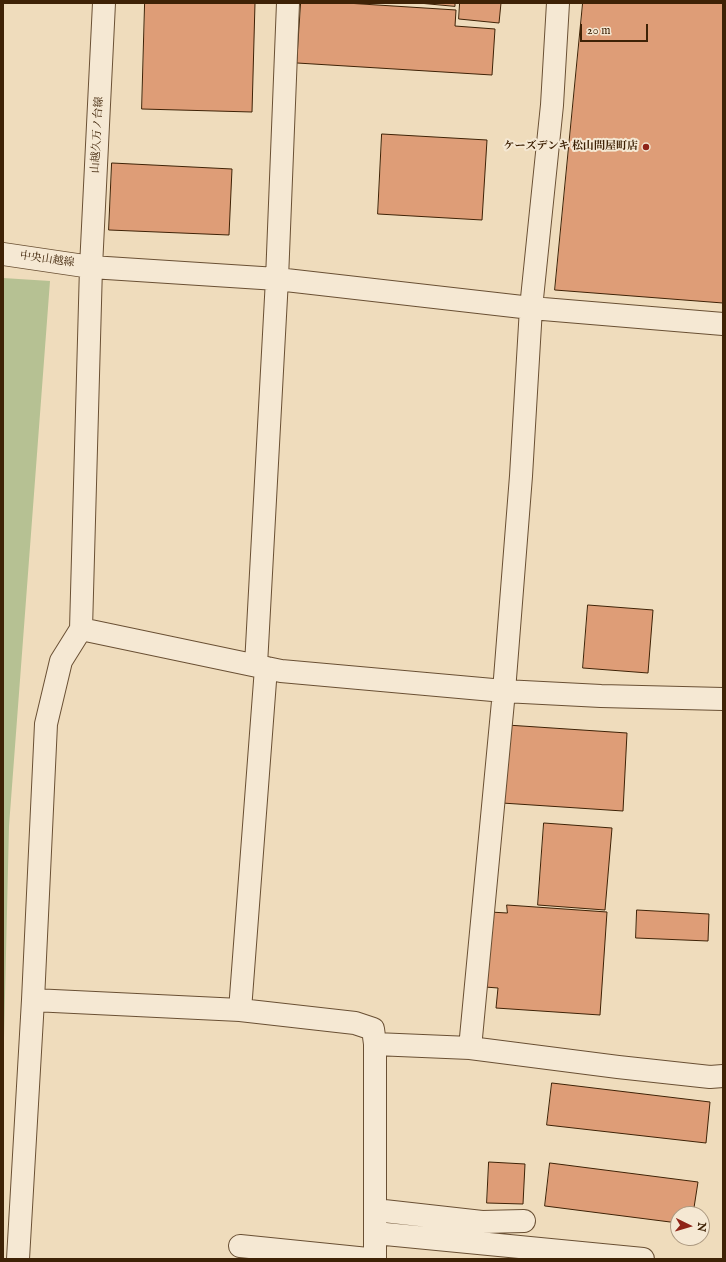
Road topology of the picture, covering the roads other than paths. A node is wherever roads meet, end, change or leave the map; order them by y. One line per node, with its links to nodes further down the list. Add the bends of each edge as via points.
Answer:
1 (104, 3): 5 (street, 山越久万ノ台線)
2 (288, 3): 6 (street)
3 (558, 3): 7 (street, via 552,105)
4 (3, 254): 5 (street, 中央山越線)
5 (91, 267): 6 (street, 中央山越線); 9 (street, 山越久万ノ台線)
6 (276, 279): 7 (street, 中央山越線); 10 (street)
7 (531, 308): 8 (street, 中央山越線); 11 (street)
8 (723, 324)
9 (80, 629): 10 (street); 13 (street, via 61,660 46,724)
10 (261, 667): 11 (street, via 281,671); 14 (street)
11 (504, 691): 12 (street); 16 (street)
12 (723, 699)
13 (33, 1000): 14 (street); 22 (street)
14 (240, 1010): 15 (street, via 355,1023 373,1029)
15 (376, 1044): 16 (street); 18 (street)
16 (470, 1048): 17 (street, via 710,1077)
17 (723, 1076)
18 (375, 1210): 19 (street, via 482,1222); 20 (street)
19 (524, 1221)
20 (375, 1233): 24 (street); 25 (street)
21 (240, 1246): 23 (street)
22 (18, 1259)
23 (368, 1259)
24 (375, 1259)
25 (643, 1259)

